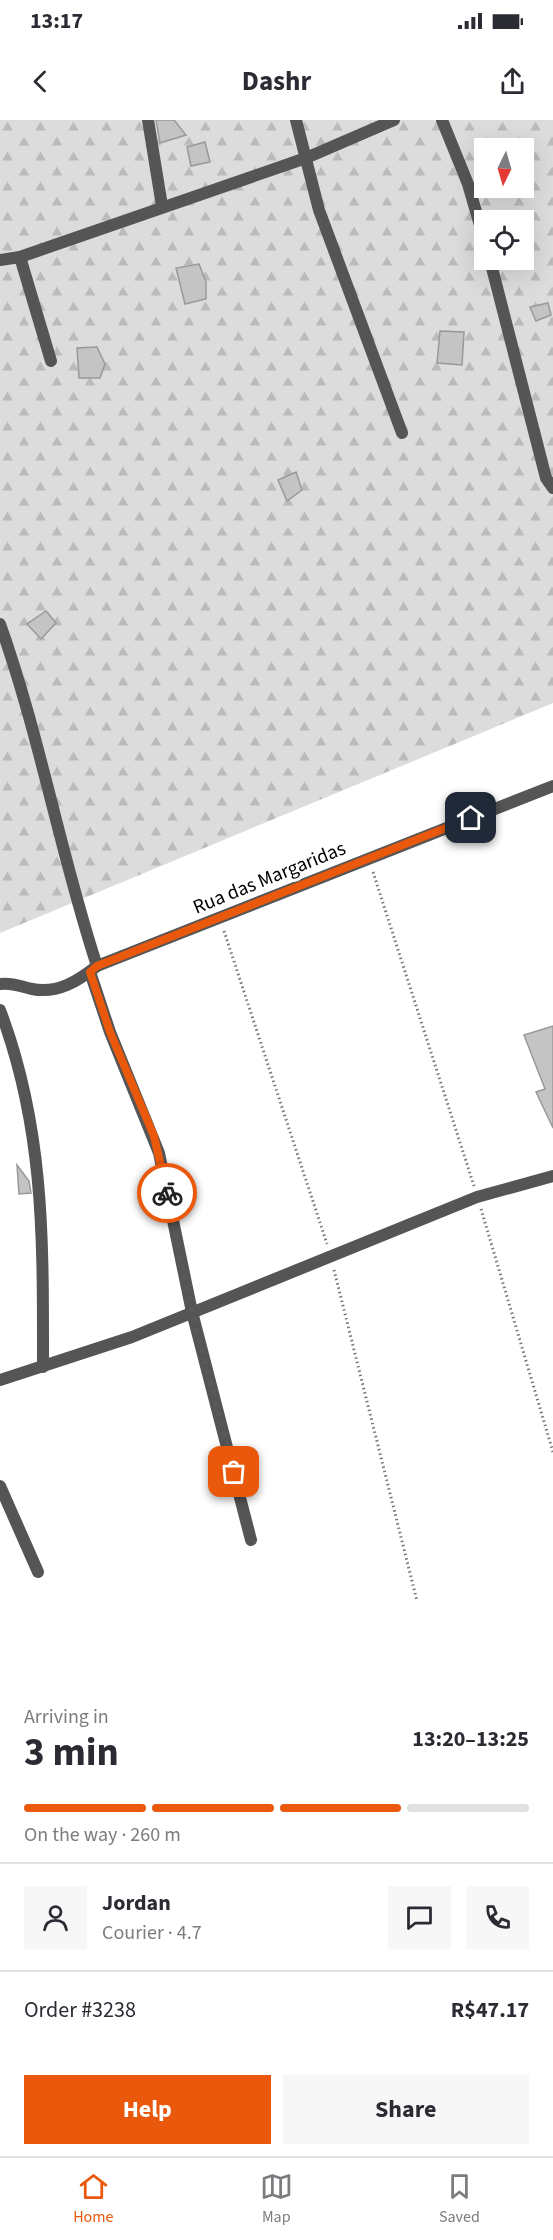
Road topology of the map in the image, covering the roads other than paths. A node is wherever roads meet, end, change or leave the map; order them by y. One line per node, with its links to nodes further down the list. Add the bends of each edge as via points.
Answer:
1 (148, 120): 6 (street)
2 (296, 120): 5 (street)
3 (394, 120): 5 (street)
4 (442, 120): 7 (street)
5 (306, 158): 6 (street); 12 (street, via 319,210)
6 (162, 206): 8 (street)
7 (476, 210)
8 (20, 257): 9 (street); 11 (street)
9 (0, 260)
10 (493, 270): 13 (street, via 546,478)
11 (51, 361)
12 (402, 433)
13 (553, 488)
14 (0, 624): 16 (street, via 19,679)
15 (553, 786): 16 (street, Rua das Margaridas)
16 (93, 969): 17 (street, Rua das Margaridas, via 59,988 34,990 18,984); 20 (street, via 110,1032 154,1136)
17 (0, 984)
18 (0, 1010): 21 (street, via 22,1078 37,1156)
19 (553, 1176): 20 (street, via 477,1197)
20 (192, 1312): 21 (street); 24 (street)
21 (42, 1367): 22 (street)
22 (0, 1380)
23 (0, 1486): 25 (street)
24 (251, 1540)
25 (38, 1572)

